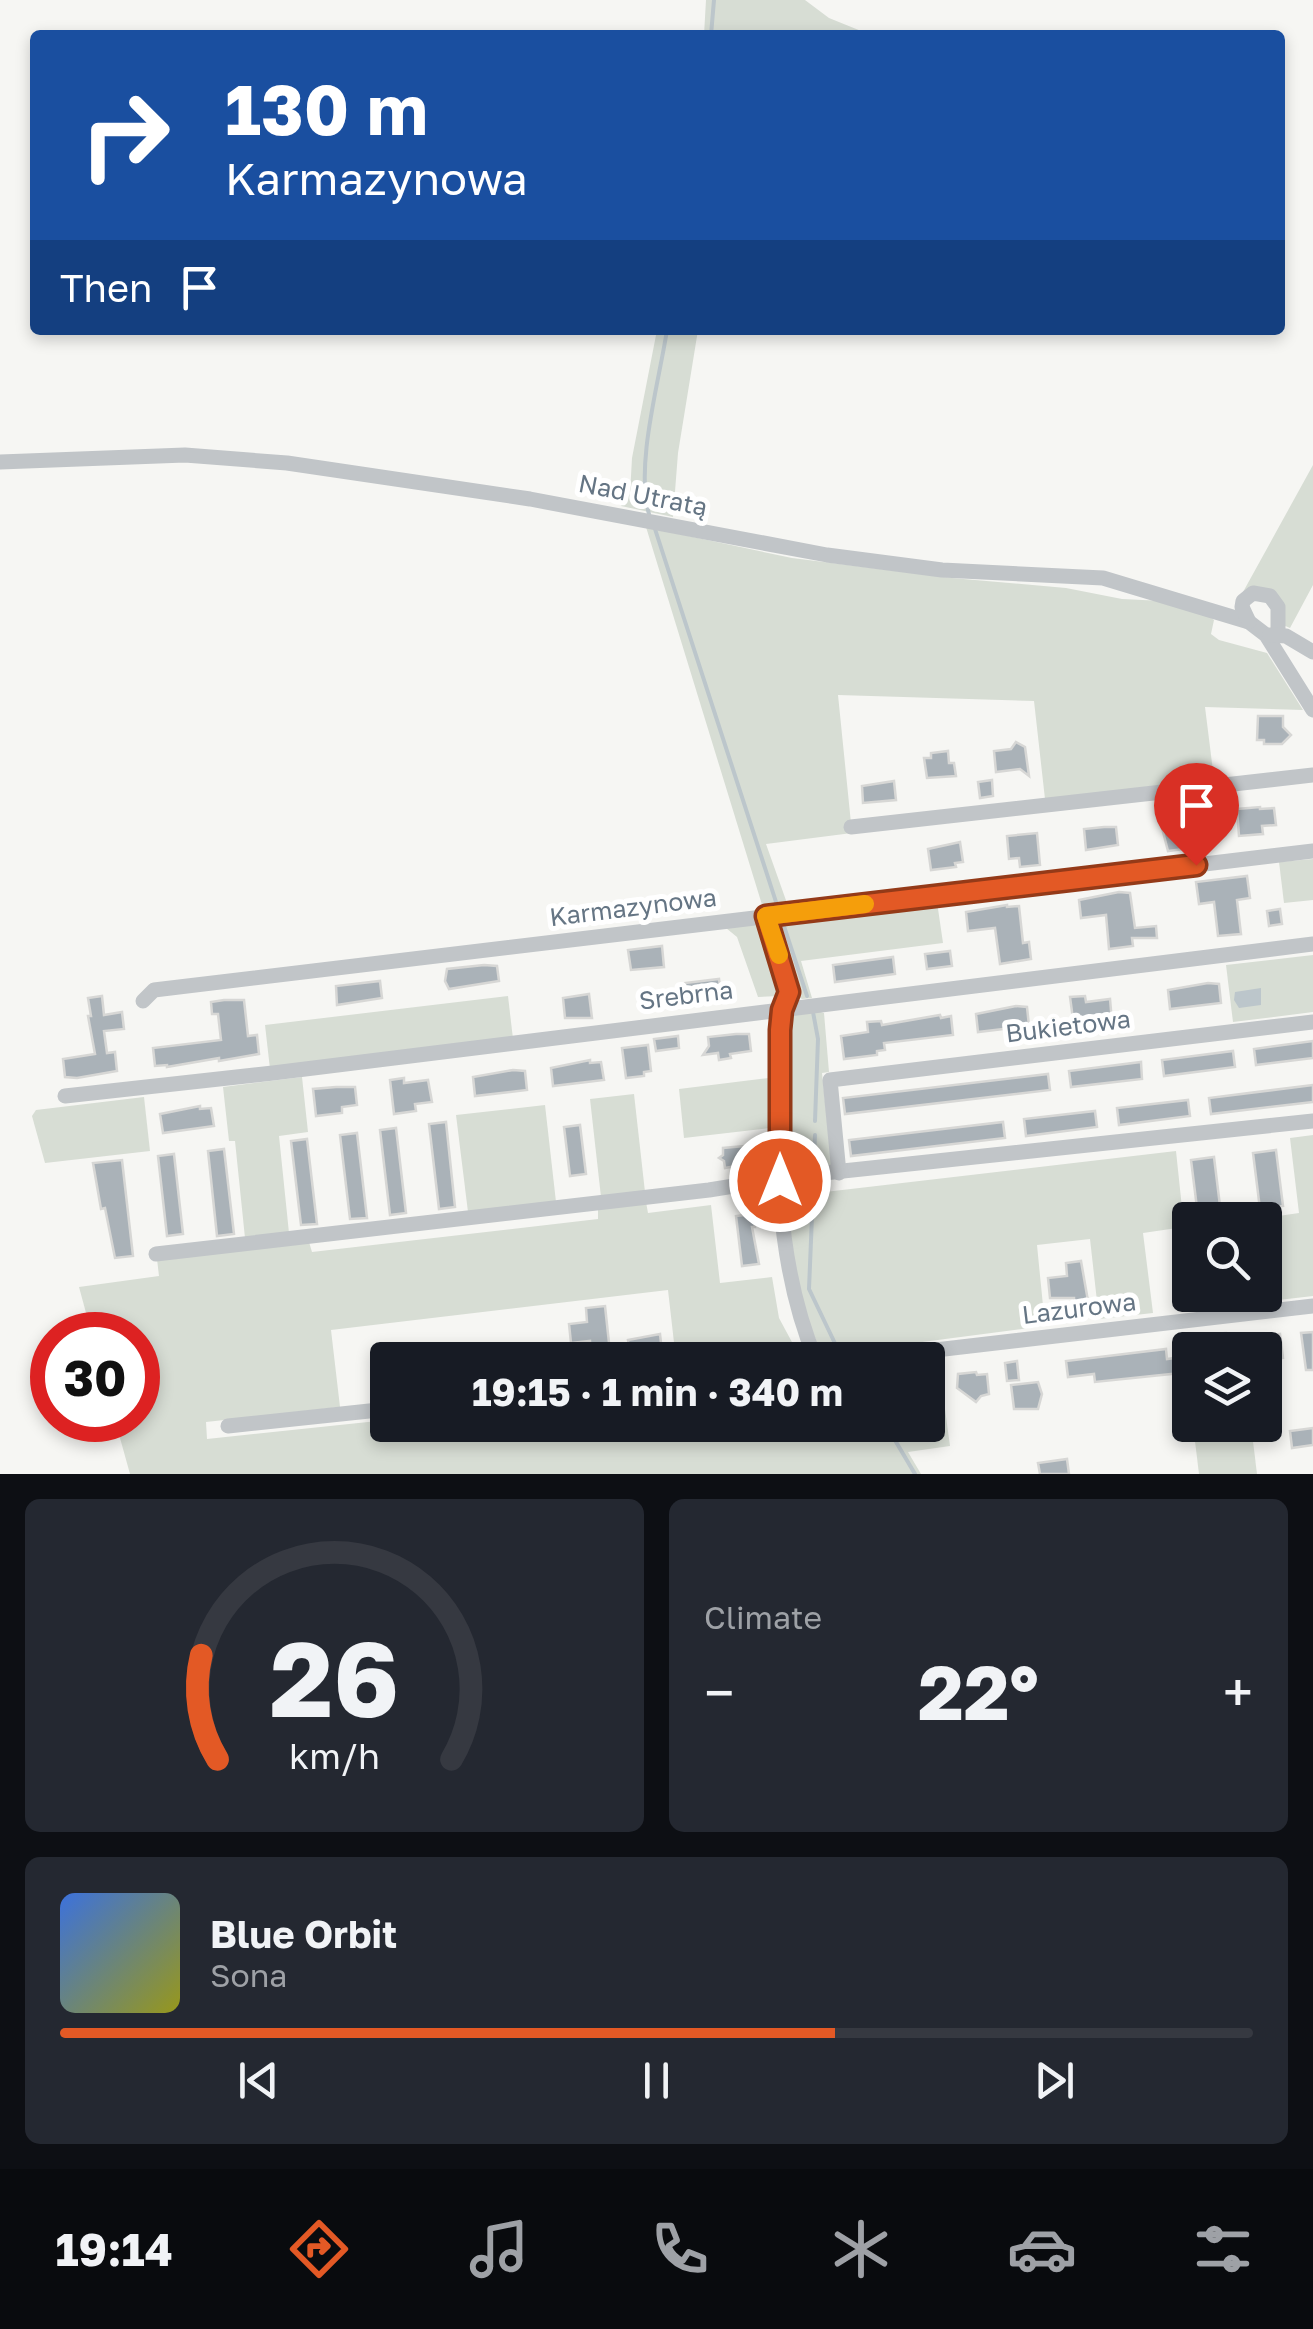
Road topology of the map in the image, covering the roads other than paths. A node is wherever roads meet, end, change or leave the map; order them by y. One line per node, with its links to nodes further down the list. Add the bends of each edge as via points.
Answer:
1 (0, 462): 2 (street, Nad Utratą, via 185,455 287,463 827,555 942,570 1102,578)
2 (1250, 622): 3 (street, Nad Utratą); 3 (street, via 1243,601 1253,592 1270,596 1278,607)
3 (1272, 635): 4 (street); 5 (street)
4 (1313, 652)
5 (1313, 710)
6 (1313, 775): 7 (street)
7 (852, 827)
8 (1313, 851): 9 (street, Karmazynowa)
9 (766, 916): 11 (street, Karmazynowa, via 154,990); 12 (street, via 789,992)
10 (1313, 944): 12 (street, Srebrna)
11 (143, 1002)
12 (782, 1010): 14 (street, Srebrna); 17 (street)
13 (1313, 1022): 16 (street, Bukietowa, via 830,1080)
14 (65, 1096)
15 (1313, 1121): 16 (street)
16 (839, 1173): 17 (street)
17 (780, 1181): 18 (street); 20 (street, via 790,1280)
18 (156, 1254)
19 (1313, 1306): 21 (street, Lazurowa)
20 (808, 1342)
21 (945, 1349)
22 (370, 1411): 23 (street)
23 (228, 1426)

